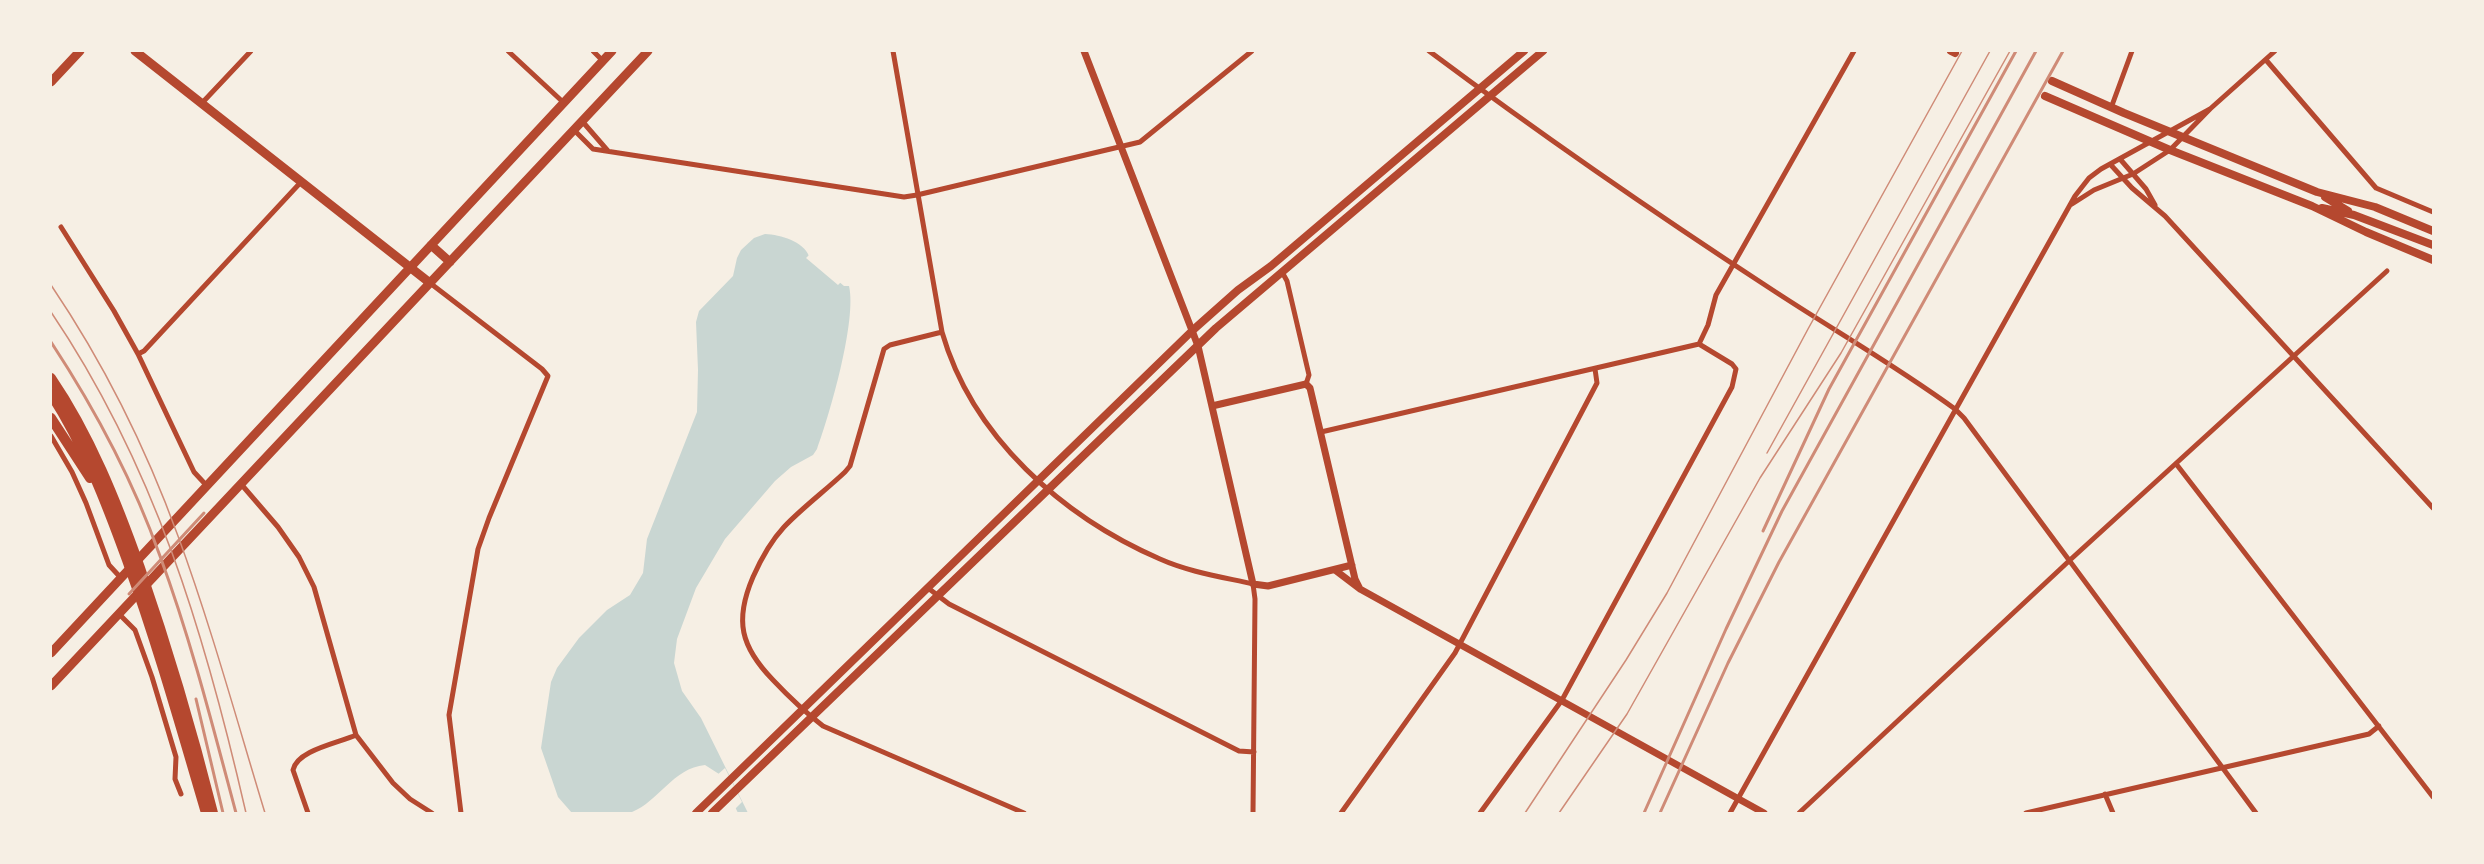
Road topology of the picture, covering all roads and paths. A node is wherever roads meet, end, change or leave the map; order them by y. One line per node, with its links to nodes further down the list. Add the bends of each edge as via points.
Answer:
1 (80, 51): 20 (main road)
2 (135, 51): 24 (main road)
3 (251, 51): 24 (street)
4 (508, 51): 25 (street)
5 (593, 51): 18 (street)
6 (612, 51): 18 (main road)
7 (648, 51): 28 (main road)
8 (893, 51): 42 (street)
9 (1084, 51): 33 (street)
10 (1252, 51): 33 (street, via 1140,142)
11 (1430, 51): 21 (street)
12 (1524, 51): 21 (main road)
13 (1543, 51): 22 (main road)
14 (1854, 51): 54 (street)
15 (2132, 51): 26 (street)
16 (2275, 51): 17 (street)
17 (2266, 60): 27 (street); 46 (street, via 2376,188)
18 (603, 61): 25 (main road)
19 (2052, 81): 26 (main road)
20 (51, 82)
21 (1479, 89): 22 (street); 59 (main road)
22 (1490, 96): 54 (street); 57 (main road)
23 (2045, 96): 32 (main road)
24 (202, 103): 40 (main road)
25 (564, 103): 50 (main road)
26 (2111, 108): 30 (main road)
27 (2210, 109): 30 (street); 31 (street)
28 (582, 121): 29 (main road); 35 (street)
29 (574, 130): 35 (street, via 593,149); 53 (main road)
30 (2168, 132): 31 (main road); 32 (street)
31 (2184, 138): 34 (street); 41 (main road)
32 (2152, 142): 34 (main road); 36 (street)
33 (1122, 146): 42 (street); 59 (street)
34 (2170, 150): 38 (street); 43 (main road)
35 (608, 151): 42 (street, via 904,197)
36 (2120, 159): 37 (street); 38 (street)
37 (2110, 164): 39 (street); 44 (street, via 2089,178)
38 (2133, 174): 39 (street); 45 (street)
39 (2123, 179): 44 (street, via 2094,190); 45 (street)
40 (302, 182): 55 (main road); 63 (street)
41 (2317, 192): 47 (main road); 49 (main road, via 2375,207)
42 (917, 195): 60 (street)
43 (2312, 206): 47 (main road); 52 (main road)
44 (2068, 207): 70 (street)
45 (2157, 207): 64 (street)
46 (2433, 212)
47 (2354, 215): 51 (main road)
48 (61, 227): 63 (street)
49 (2433, 231)
50 (431, 244): 53 (main road); 55 (main road)
51 (2433, 245)
52 (2433, 260)
53 (450, 262): 58 (main road)
54 (1733, 264): 61 (street, via 1716,294); 70 (street)
55 (410, 267): 58 (main road); 77 (main road)
56 (2387, 271): 64 (street)
57 (1282, 272): 62 (main road); 67 (street, via 1310,375)
58 (430, 283): 76 (main road); 109 (street, via 548,376 478,549 449,715)
59 (1193, 330): 62 (street); 75 (main road)
60 (942, 332): 75 (street, via 972,400 1010,452); 94 (street, via 884,349 850,465 776,536 748,588 742,623 748,650)
61 (1699, 344): 65 (street); 93 (street, via 1736,369 1732,387)
62 (1198, 345): 69 (street); 78 (main road)
63 (138, 354): 77 (street, via 194,472)
64 (2295, 356): 74 (street); 80 (street)
65 (1595, 369): 72 (street); 90 (street, via 1597,382)
66 (51, 378): 106 (highway, via 81,429 127,531 177,681)
67 (1308, 386): 69 (street); 72 (street)
68 (51, 394): 79 (highway, via 80,443)
69 (1212, 406): 85 (street)
70 (1955, 409): 81 (street); 103 (street)
71 (51, 418): 79 (highway)
72 (1321, 432): 82 (street)
73 (52, 440): 84 (street, via 86,503 109,565)
74 (2177, 465): 81 (street); 96 (street)
75 (1038, 482): 78 (street); 86 (main road)
76 (241, 484): 89 (main road); 97 (street, via 278,527 314,586)
77 (207, 486): 84 (main road)
78 (1048, 491): 85 (street, via 1109,532 1160,559); 88 (main road)
79 (105, 499): 105 (highway, via 149,622)
80 (2433, 508)
81 (2070, 560): 99 (street); 117 (street)
82 (1352, 565): 83 (street); 87 (street)
83 (1335, 570): 85 (street, via 1268,586); 87 (street)
84 (122, 577): 91 (main road)
85 (1253, 584): 98 (street)
86 (928, 588): 88 (street); 94 (main road)
87 (1360, 589): 90 (street)
88 (938, 596): 95 (main road); 98 (street, via 1239,751)
89 (118, 614): 92 (main road); 100 (street, via 135,630 152,677 176,757 175,780)
90 (1460, 643): 93 (street); 113 (street)
91 (51, 653)
92 (51, 686)
93 (1562, 700): 103 (street); 114 (street)
94 (801, 710): 95 (street); 110 (main road)
95 (812, 717): 104 (main road); 111 (street, via 826,728)
96 (2379, 726): 99 (street, via 2368,734); 102 (street)
97 (356, 735): 107 (street, via 302,755 294,765); 108 (street, via 393,783)
98 (1254, 752): 112 (street)
99 (2223, 768): 101 (street); 120 (street)
100 (181, 794)
101 (2104, 794): 118 (street); 119 (street)
102 (2433, 797)
103 (1737, 798): 115 (street); 116 (street)
104 (714, 812)
105 (206, 813)
106 (213, 813)
107 (308, 813)
108 (432, 813)
109 (460, 813)
110 (696, 813)
111 (1024, 813)
112 (1253, 813)
113 (1341, 813)
114 (1480, 813)
115 (1730, 813)
116 (1764, 813)
117 (1799, 813)
118 (2026, 813)
119 (2113, 813)
120 (2256, 813)

